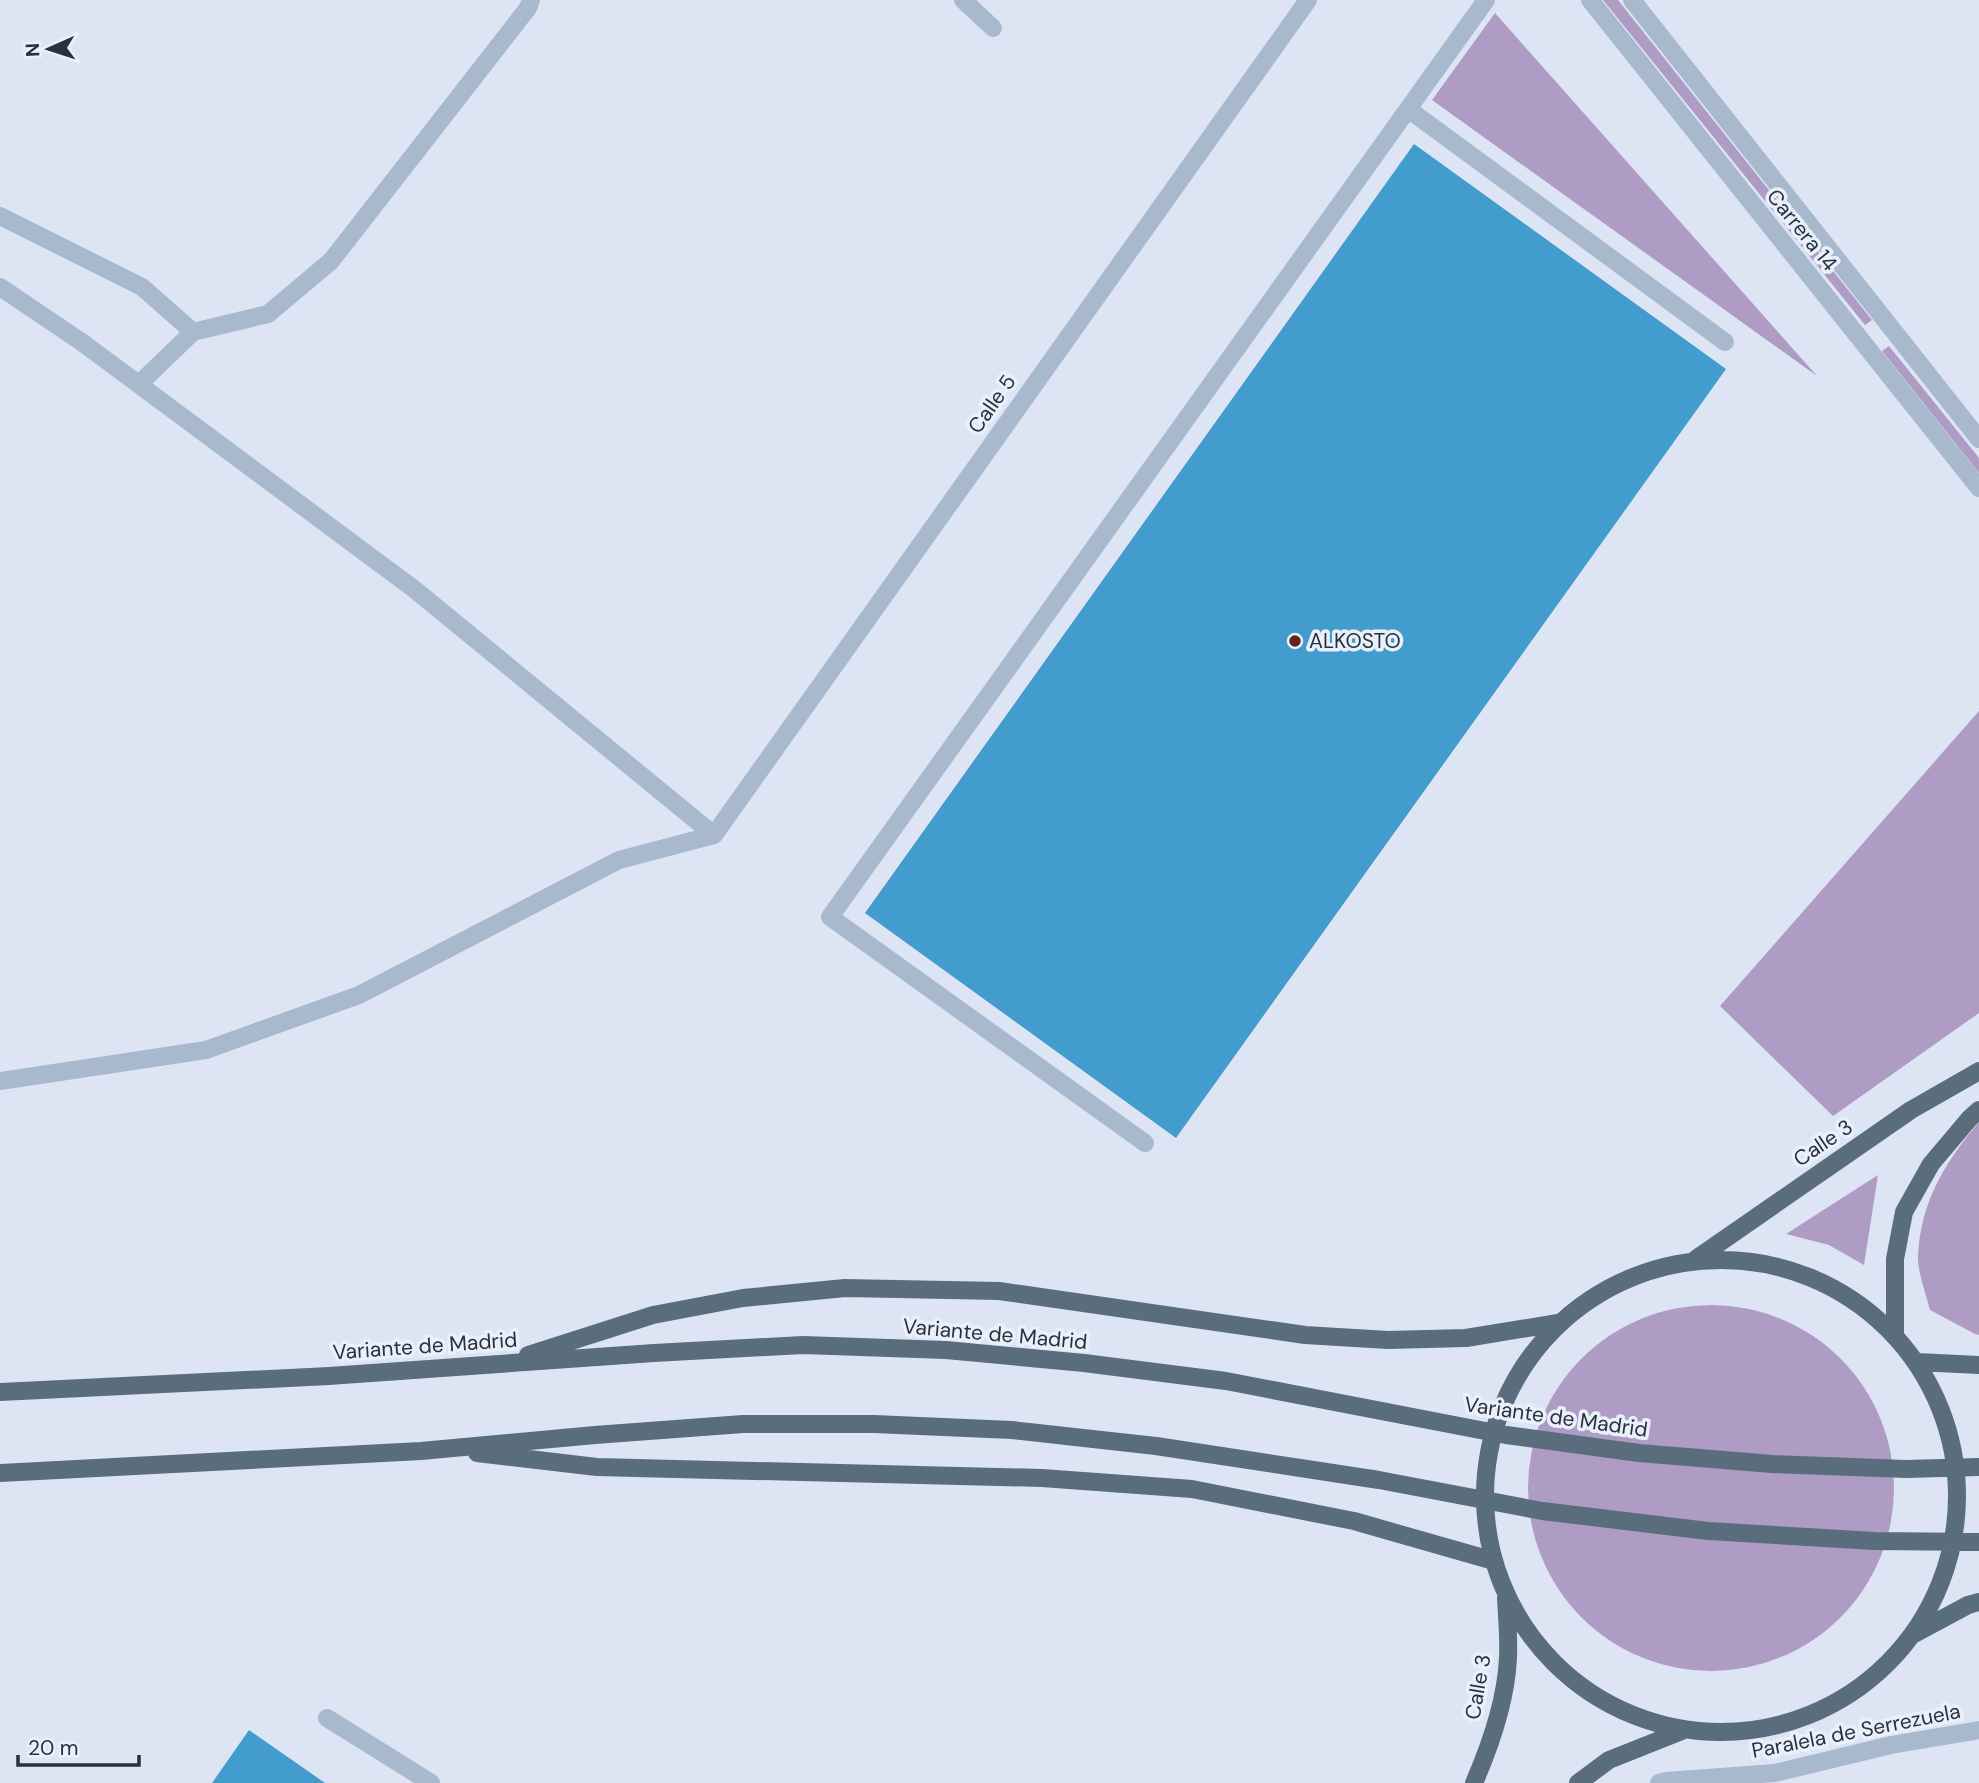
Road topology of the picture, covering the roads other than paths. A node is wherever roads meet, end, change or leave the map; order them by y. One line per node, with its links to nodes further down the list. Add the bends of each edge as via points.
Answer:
1 (531, 0): 12 (street, via 331,261 268,314)
2 (963, 0): 7 (street)
3 (1308, 0): 18 (street, Calle 5)
4 (1486, 0): 8 (street)
5 (1590, 0): 14 (street, Carrera 14)
6 (1632, 0): 11 (street, Carrera 14)
7 (993, 28)
8 (1408, 109): 13 (street); 22 (street, via 830,917)
9 (0, 216): 12 (street, via 142,287)
10 (0, 287): 15 (street)
11 (1888, 324): 14 (street); 16 (street, Carrera 14)
12 (193, 332): 15 (street)
13 (1725, 342)
14 (1862, 342): 17 (street, Carrera 14)
15 (139, 384): 18 (street, via 414,589)
16 (1979, 439)
17 (1979, 488)
18 (714, 835): 20 (street, via 619,860 359,995 206,1050)
19 (1979, 1071): 23 (main road, Calle 3, via 1911,1110)
20 (0, 1082)
21 (1979, 1110): 25 (main road, via 1931,1164 1904,1212 1895,1259)
22 (1145, 1143)
23 (1696, 1259): 24 (main road, via 1646,1270 1599,1291); 25 (main road, via 1751,1259 1804,1272 1854,1298)
24 (1558, 1323): 27 (main road, via 1466,1338 1388,1340 1305,1335 999,1291 845,1288 743,1298 653,1315); 34 (main road, via 1530,1355 1497,1419 1485,1490)
25 (1895, 1334): 26 (main road)
26 (1917, 1362): 28 (main road); 37 (main road, via 1948,1427 1958,1498 1946,1570)
27 (491, 1365): 29 (main road, Variante de Madrid); 31 (main road, Variante de Madrid, via 803,1345 946,1350 1226,1381 1506,1435 1639,1453 1772,1464)
28 (1979, 1365)
29 (0, 1392)
30 (439, 1449): 32 (main road); 33 (main road, via 743,1424 1012,1430 1157,1446 1542,1511 1708,1531); 34 (main road, via 597,1467 1042,1478 1192,1489 1354,1521)
31 (1979, 1467)
32 (0, 1473)
33 (1979, 1542)
34 (1494, 1561): 35 (main road)
35 (1506, 1595): 40 (main road, via 1536,1644 1577,1685 1627,1714); 42 (main road, Calle 3, via 1508,1659 1500,1711)
36 (1979, 1602): 37 (main road)
37 (1914, 1634): 40 (main road, via 1888,1666 1820,1712 1782,1726 1732,1734)
38 (327, 1718): 41 (street)
39 (1979, 1730): 44 (street, Paralela de Serrezuela, via 1774,1773)
40 (1682, 1731): 43 (main road, via 1609,1760)
41 (431, 1783)
42 (1474, 1783)
43 (1578, 1783)
44 (1659, 1783)

